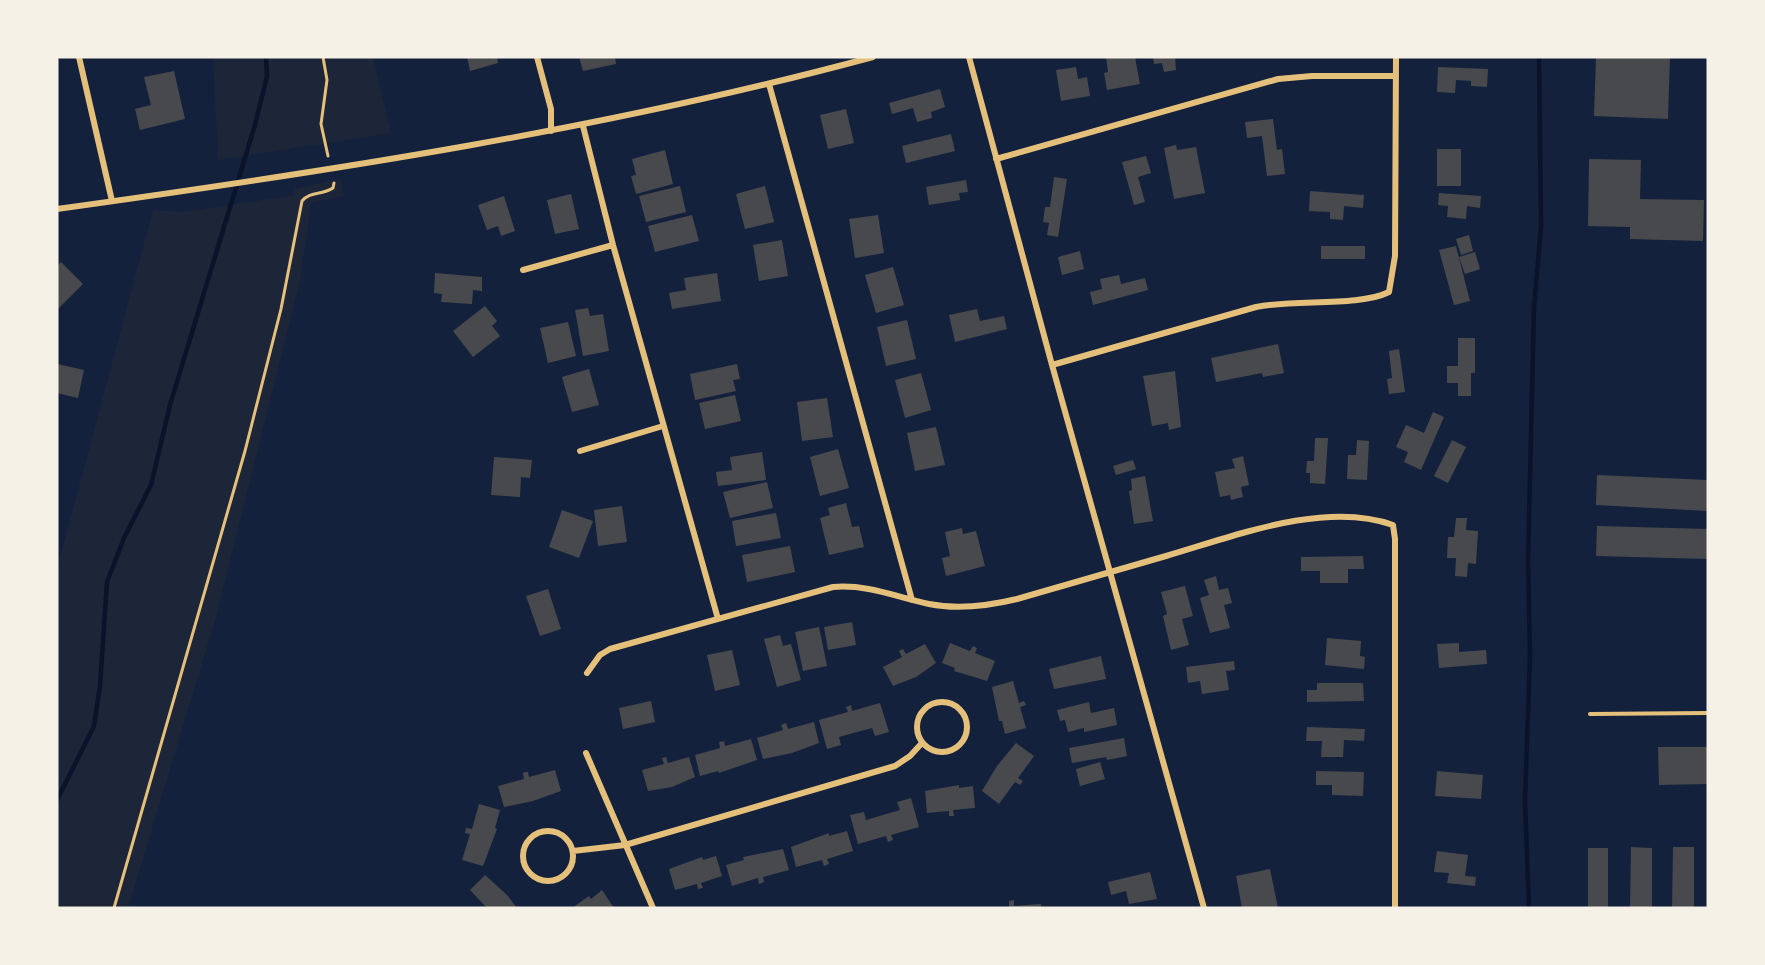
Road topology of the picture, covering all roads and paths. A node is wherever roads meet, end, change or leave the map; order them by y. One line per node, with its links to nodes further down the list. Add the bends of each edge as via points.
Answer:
1 (79, 57): 14 (street)
2 (323, 57): 11 (path, via 327,80 321,124)
3 (537, 57): 10 (street, via 551,109)
4 (873, 57): 8 (street)
5 (969, 57): 12 (street)
6 (1396, 57): 7 (street)
7 (1396, 76): 12 (street, via 1278,80); 18 (street, via 1395,256 1389,292 1368,299 1290,301 1256,307)
8 (769, 84): 9 (street); 22 (street)
9 (583, 126): 10 (street); 16 (street)
10 (550, 131): 14 (street, via 332,169)
11 (328, 156)
12 (996, 159): 18 (street)
13 (334, 183): 31 (path, via 329,191 302,201 281,309 244,451)
14 (112, 201): 15 (street)
15 (57, 208)
16 (613, 245): 17 (street); 19 (street)
17 (523, 270)
18 (1052, 366): 21 (street)
19 (663, 426): 20 (street); 23 (street)
20 (580, 451)
21 (1110, 572): 22 (street, via 986,606 954,607); 33 (street); 34 (street, via 1285,523 1342,518 1392,524)
22 (912, 600): 23 (street, via 842,586)
23 (718, 619): 24 (street, via 610,649 600,655)
24 (587, 673)
25 (1708, 713): 26 (lane)
26 (1590, 714)
27 (922, 743): 27 (street, via 935,752 958,748 968,726 962,711 941,701 926,707 916,728); 29 (street, via 895,766)
28 (586, 753): 29 (street)
29 (625, 845): 30 (street); 32 (street)
30 (573, 851): 30 (street, via 555,831 539,832 523,849 524,865 534,878 557,880 569,870)
31 (114, 908)
32 (653, 908)
33 (1204, 908)
34 (1395, 908)

